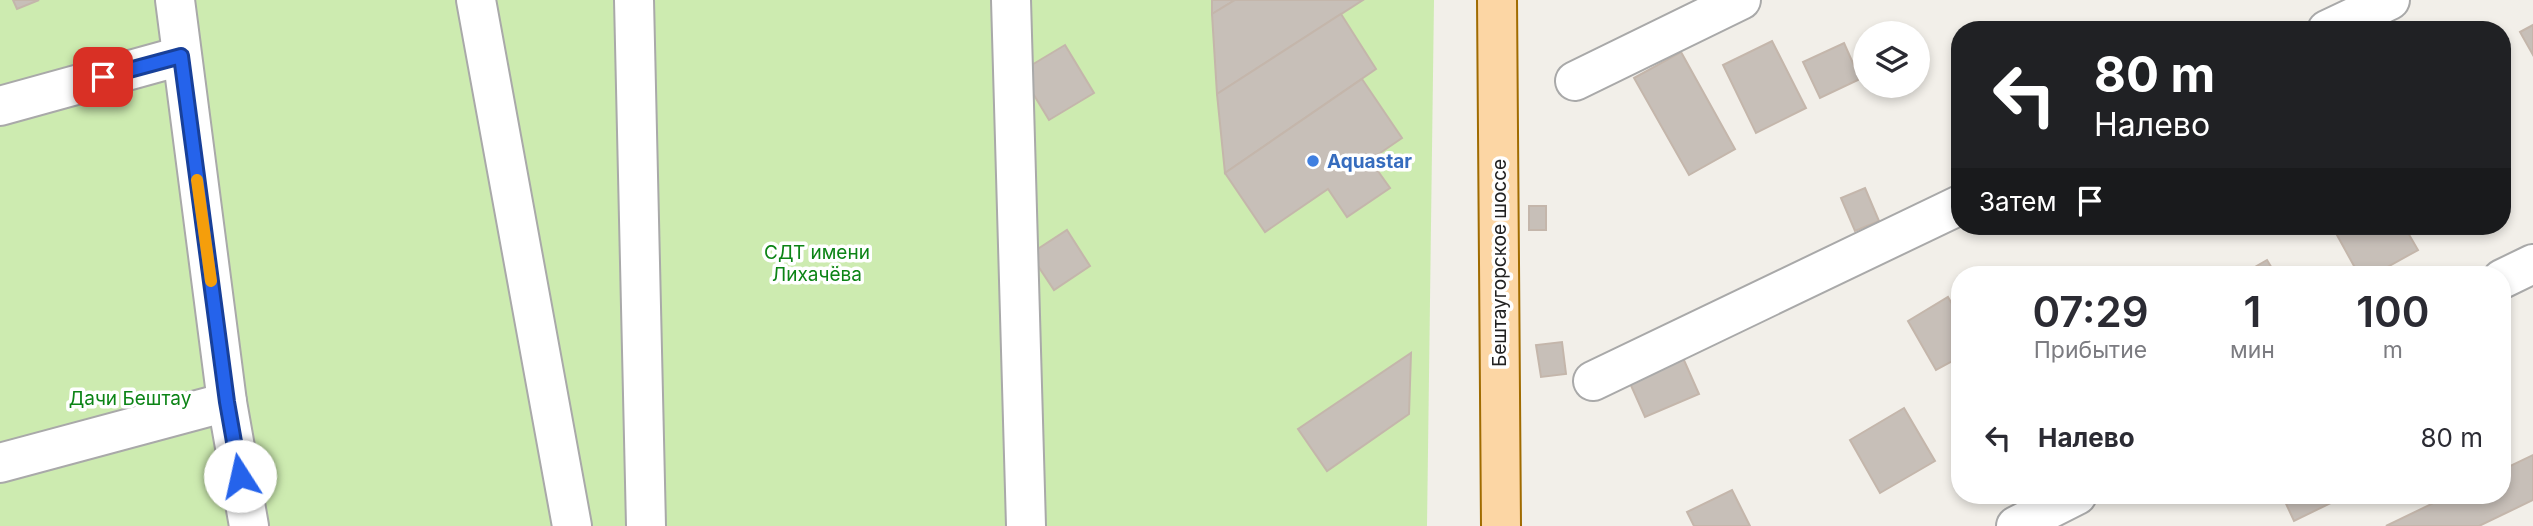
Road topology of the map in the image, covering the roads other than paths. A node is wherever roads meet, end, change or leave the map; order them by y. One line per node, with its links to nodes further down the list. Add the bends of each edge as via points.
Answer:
1 (175, 0): 9 (lane)
2 (476, 0): 20 (lane)
3 (634, 0): 21 (lane)
4 (1011, 0): 22 (lane)
5 (1497, 0): 23 (main road, Бештаугорское шоссе)
6 (1741, 0): 10 (lane)
7 (2390, 0): 8 (lane)
8 (2346, 21)
9 (181, 56): 11 (lane); 16 (lane)
10 (1575, 81)
11 (0, 106)
12 (1951, 209): 15 (lane)
13 (2533, 264): 14 (lane)
14 (2511, 275)
15 (1594, 381)
16 (227, 402): 17 (lane); 19 (lane)
17 (0, 463)
18 (2059, 504): 24 (lane)
19 (249, 526)
20 (572, 526)
21 (646, 526)
22 (1026, 526)
23 (1501, 526)
24 (2016, 526)

